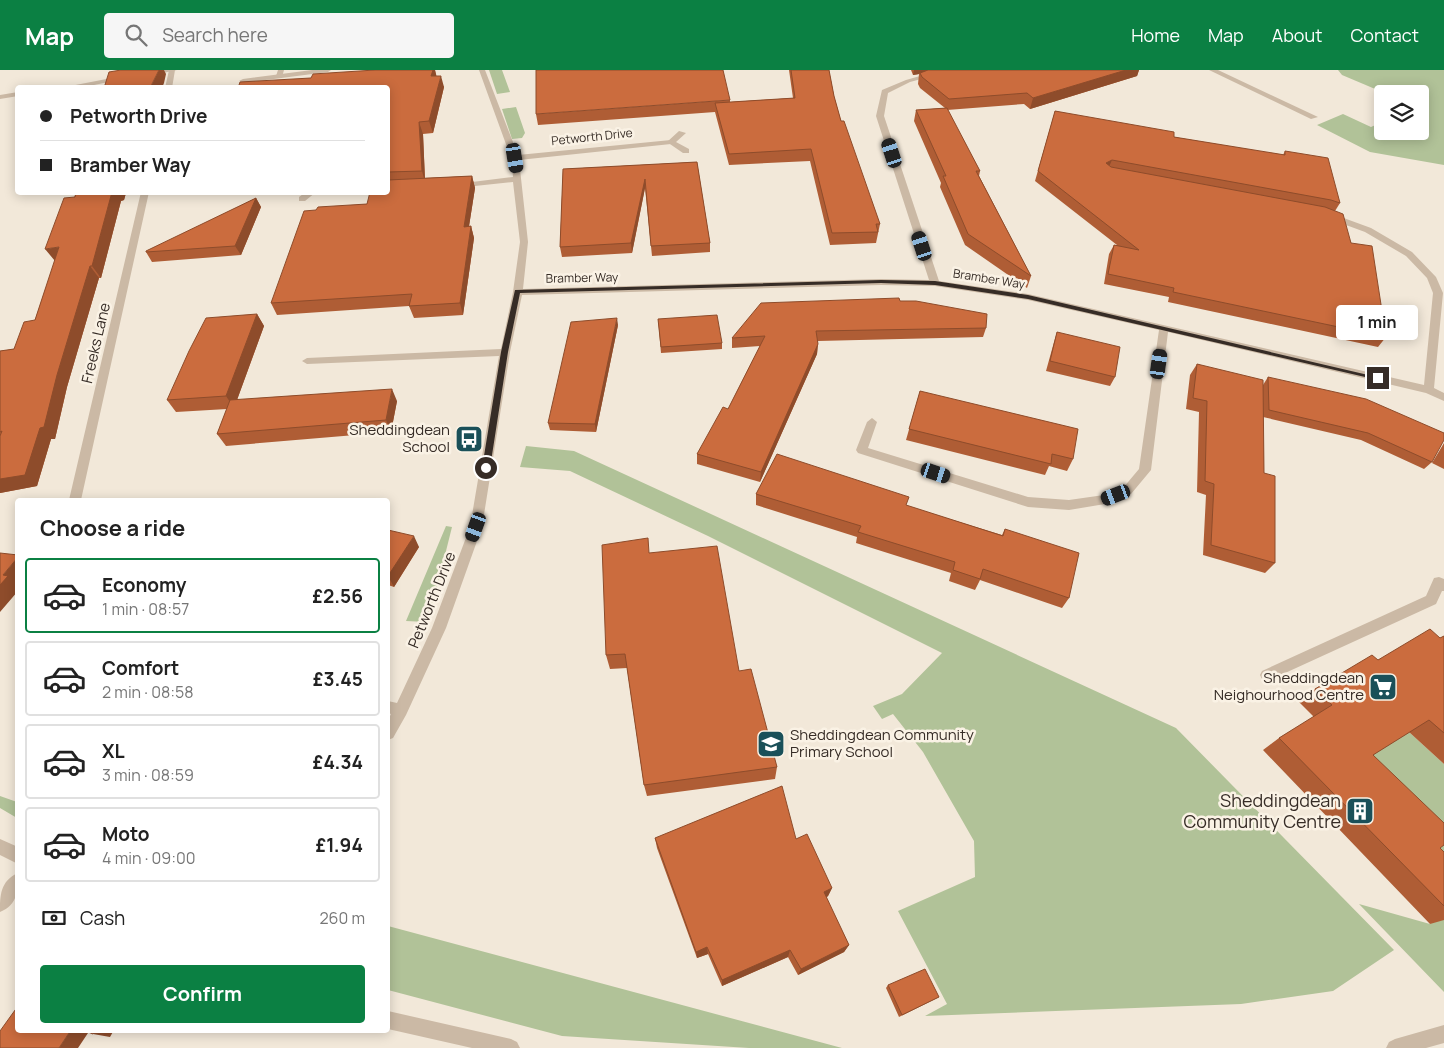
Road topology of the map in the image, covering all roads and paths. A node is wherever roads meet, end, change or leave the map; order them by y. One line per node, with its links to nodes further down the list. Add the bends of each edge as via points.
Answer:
1 (173, 70): 7 (street); 11 (street)
2 (328, 70): 5 (street)
3 (482, 70): 18 (street, Petworth Drive)
4 (1212, 70): 14 (street)
5 (281, 73): 9 (street)
6 (943, 74): 25 (street, via 908,80 885,92 880,116)
7 (143, 75)
8 (133, 77): 10 (street)
9 (243, 80)
10 (82, 85)
11 (169, 85)
12 (15, 94): 13 (street)
13 (0, 97)
14 (1314, 117)
15 (682, 133): 16 (street)
16 (671, 142): 17 (street); 18 (street, Petworth Drive)
17 (686, 151)
18 (515, 158): 19 (street, Petworth Drive)
19 (518, 179): 20 (street); 26 (street, Petworth Drive, via 524,242)
20 (450, 186)
21 (145, 195): 33 (street, Freeks Lane)
22 (307, 195): 23 (street)
23 (302, 198)
24 (1321, 213): 30 (street, via 1368,230 1409,254 1431,277 1438,293)
25 (935, 283): 26 (street, Bramber Way); 27 (street, Bramber Way, via 1028,297)
26 (518, 292): 28 (street, Petworth Drive)
27 (1164, 328): 30 (street, Bramber Way); 32 (street, via 1145,470 1127,491 1106,499 1069,505 1028,502 862,450)
28 (505, 352): 29 (street); 36 (street, Petworth Drive, via 476,527 439,628)
29 (306, 361)
30 (1428, 390): 31 (street, Bramber Way)
31 (1444, 397)
32 (872, 422)
33 (75, 498)
34 (1444, 586): 35 (street, via 1439,582 1431,600)
35 (1267, 675)
36 (394, 708): 37 (street, Petworth Drive)
37 (390, 725)
38 (0, 847): 39 (street)
39 (15, 854)
40 (15, 885): 41 (street)
41 (0, 904)
42 (390, 1020): 44 (street)
43 (1444, 1034): 45 (street)
44 (511, 1048)
45 (1395, 1048)

